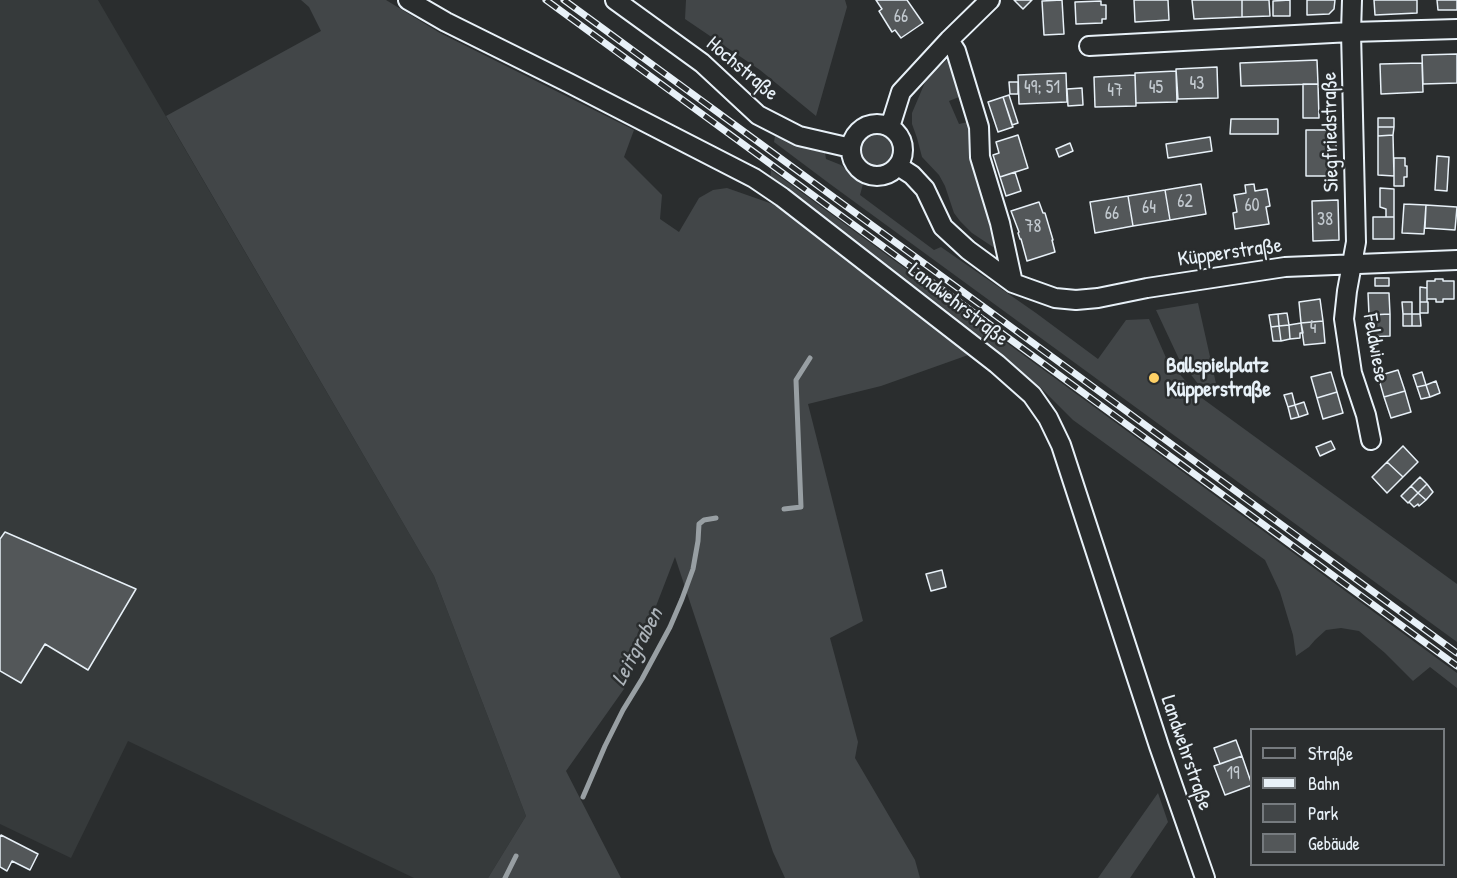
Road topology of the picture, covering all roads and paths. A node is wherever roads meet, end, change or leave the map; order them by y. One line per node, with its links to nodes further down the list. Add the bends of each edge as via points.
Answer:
1 (408, 0): 16 (street, Landwehrstraße, via 754,178 1032,395 1061,445)
2 (615, 0): 10 (street, Hochstraße, via 702,63 758,115 799,136)
3 (990, 0): 7 (street)
4 (1352, 0): 6 (street, Siegfriedstraße)
5 (1457, 29): 6 (street)
6 (1351, 32): 8 (street); 13 (street, Siegfriedstraße, via 1356,242)
7 (949, 40): 9 (street, via 901,92); 14 (street, via 956,51 979,127 980,157)
8 (1089, 46)
9 (890, 127): 10 (street, via 869,125 860,130); 11 (street, via 903,142 904,152)
10 (851, 148): 11 (street, via 852,158 865,174 885,175)
11 (898, 166): 14 (street, Küpperstraße, via 925,189 943,227)
12 (1457, 260): 13 (street, Küpperstraße)
13 (1352, 263): 14 (street, Küpperstraße, via 1285,267 1076,300 1055,298); 15 (street, Feldwiese, via 1344,319 1352,373)
14 (1013, 283)
15 (1371, 440)
16 (1205, 878)

